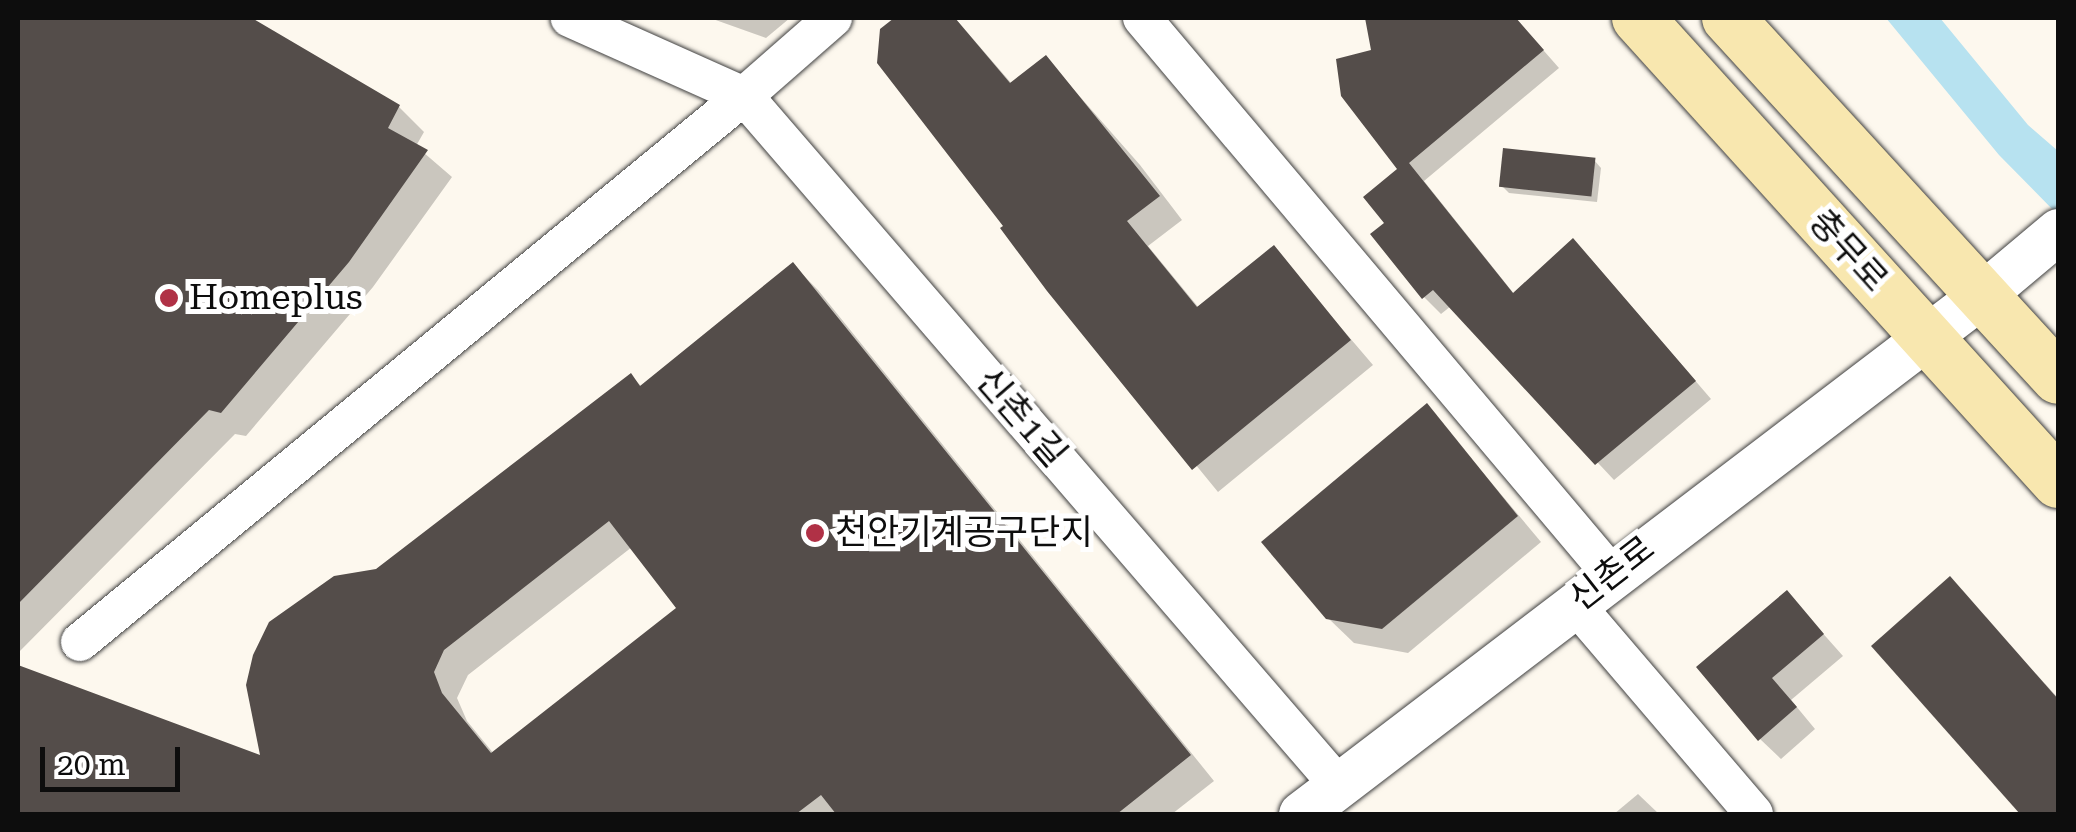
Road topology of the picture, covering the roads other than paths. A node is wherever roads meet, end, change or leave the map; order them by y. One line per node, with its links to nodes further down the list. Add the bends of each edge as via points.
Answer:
1 (570, 18): 6 (street, 신촌1길)
2 (833, 18): 6 (street)
3 (1142, 18): 12 (street)
4 (1638, 18): 9 (main road, 충무로)
5 (1728, 18): 8 (main road, 충무로)
6 (744, 96): 14 (street); 15 (street, 신촌1길)
7 (2051, 237): 8 (street, 신촌로)
8 (1982, 294): 9 (street, 신촌로); 10 (main road, 충무로)
9 (1924, 335): 11 (main road, 충무로); 12 (street, 신촌로)
10 (2058, 378)
11 (2058, 482)
12 (1611, 574): 13 (street, 신촌로)
13 (1574, 603): 15 (street, 신촌로); 17 (street)
14 (80, 642)
15 (1338, 785): 16 (street, 신촌로)
16 (1301, 814)
17 (1754, 814)

